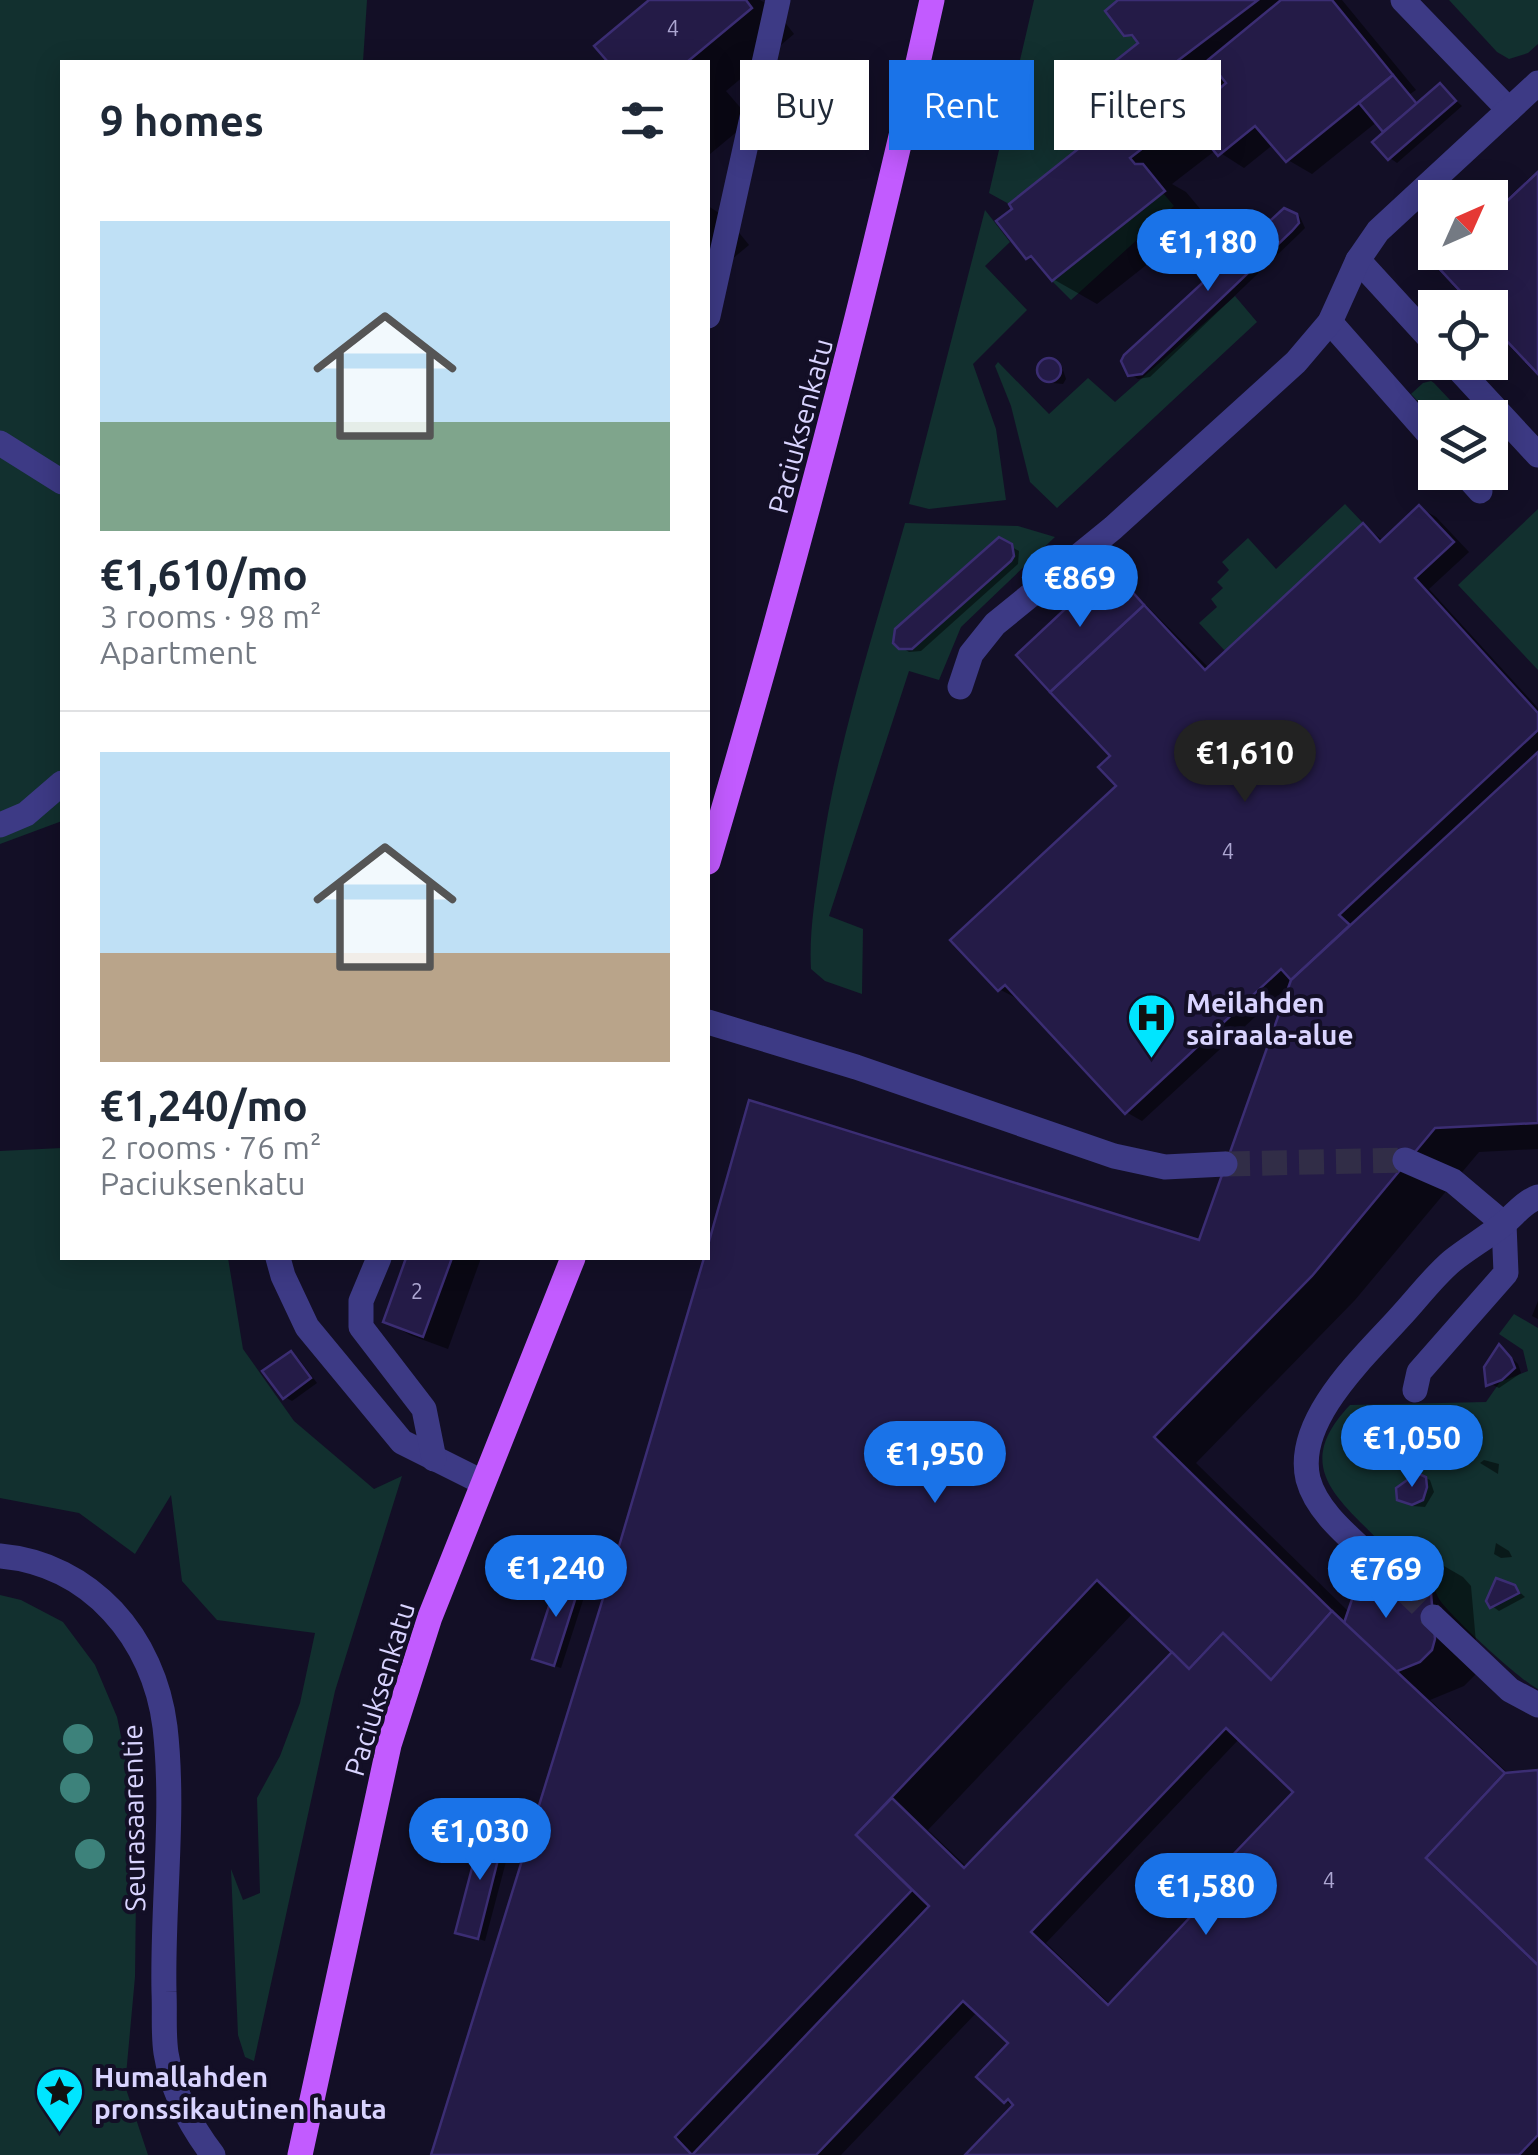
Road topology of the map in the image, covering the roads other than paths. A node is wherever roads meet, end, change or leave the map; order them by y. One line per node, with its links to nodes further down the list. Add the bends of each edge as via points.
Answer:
1 (778, 0): 7 (street)
2 (932, 0): 18 (main road, Paciuksenkatu, via 861,311)
3 (1403, 0): 5 (street)
4 (1538, 82): 5 (street)
5 (1510, 110): 6 (street, via 1378,231)
6 (1358, 260): 8 (street); 9 (street)
7 (710, 307)
8 (1330, 322): 11 (street); 15 (street, via 1296,362 1127,515 995,624 970,654)
9 (1418, 325)
10 (1469, 380): 13 (street)
11 (1418, 423)
12 (0, 443): 14 (street)
13 (1538, 455)
14 (60, 481)
15 (960, 686)
16 (60, 786): 17 (street, via 26,814)
17 (0, 825)
18 (710, 855)
19 (710, 1023): 21 (street, via 1114,1156 1165,1166)
20 (1404, 1160): 23 (street, via 1453,1181)
21 (1224, 1164)
22 (1538, 1197): 23 (street)
23 (1504, 1224): 27 (street, via 1506,1273 1419,1372); 31 (street, via 1449,1264 1336,1387 1320,1415 1308,1451 1308,1478 1333,1520)
24 (279, 1260): 28 (street, via 308,1327 402,1442)
25 (378, 1260): 28 (street, via 360,1301 361,1327 424,1409)
26 (572, 1260): 29 (main road, Paciuksenkatu)
27 (1416, 1390)
28 (434, 1460): 29 (street)
29 (482, 1482): 35 (main road, Paciuksenkatu, via 389,1745)
30 (0, 1556): 34 (street, Seurasaarentie, via 63,1572 95,1592 129,1630 151,1672 168,1774 166,2051 175,2089)
31 (1376, 1562)
32 (1433, 1617): 33 (street, via 1510,1690)
33 (1538, 1706)
34 (213, 2155)
35 (300, 2155)

